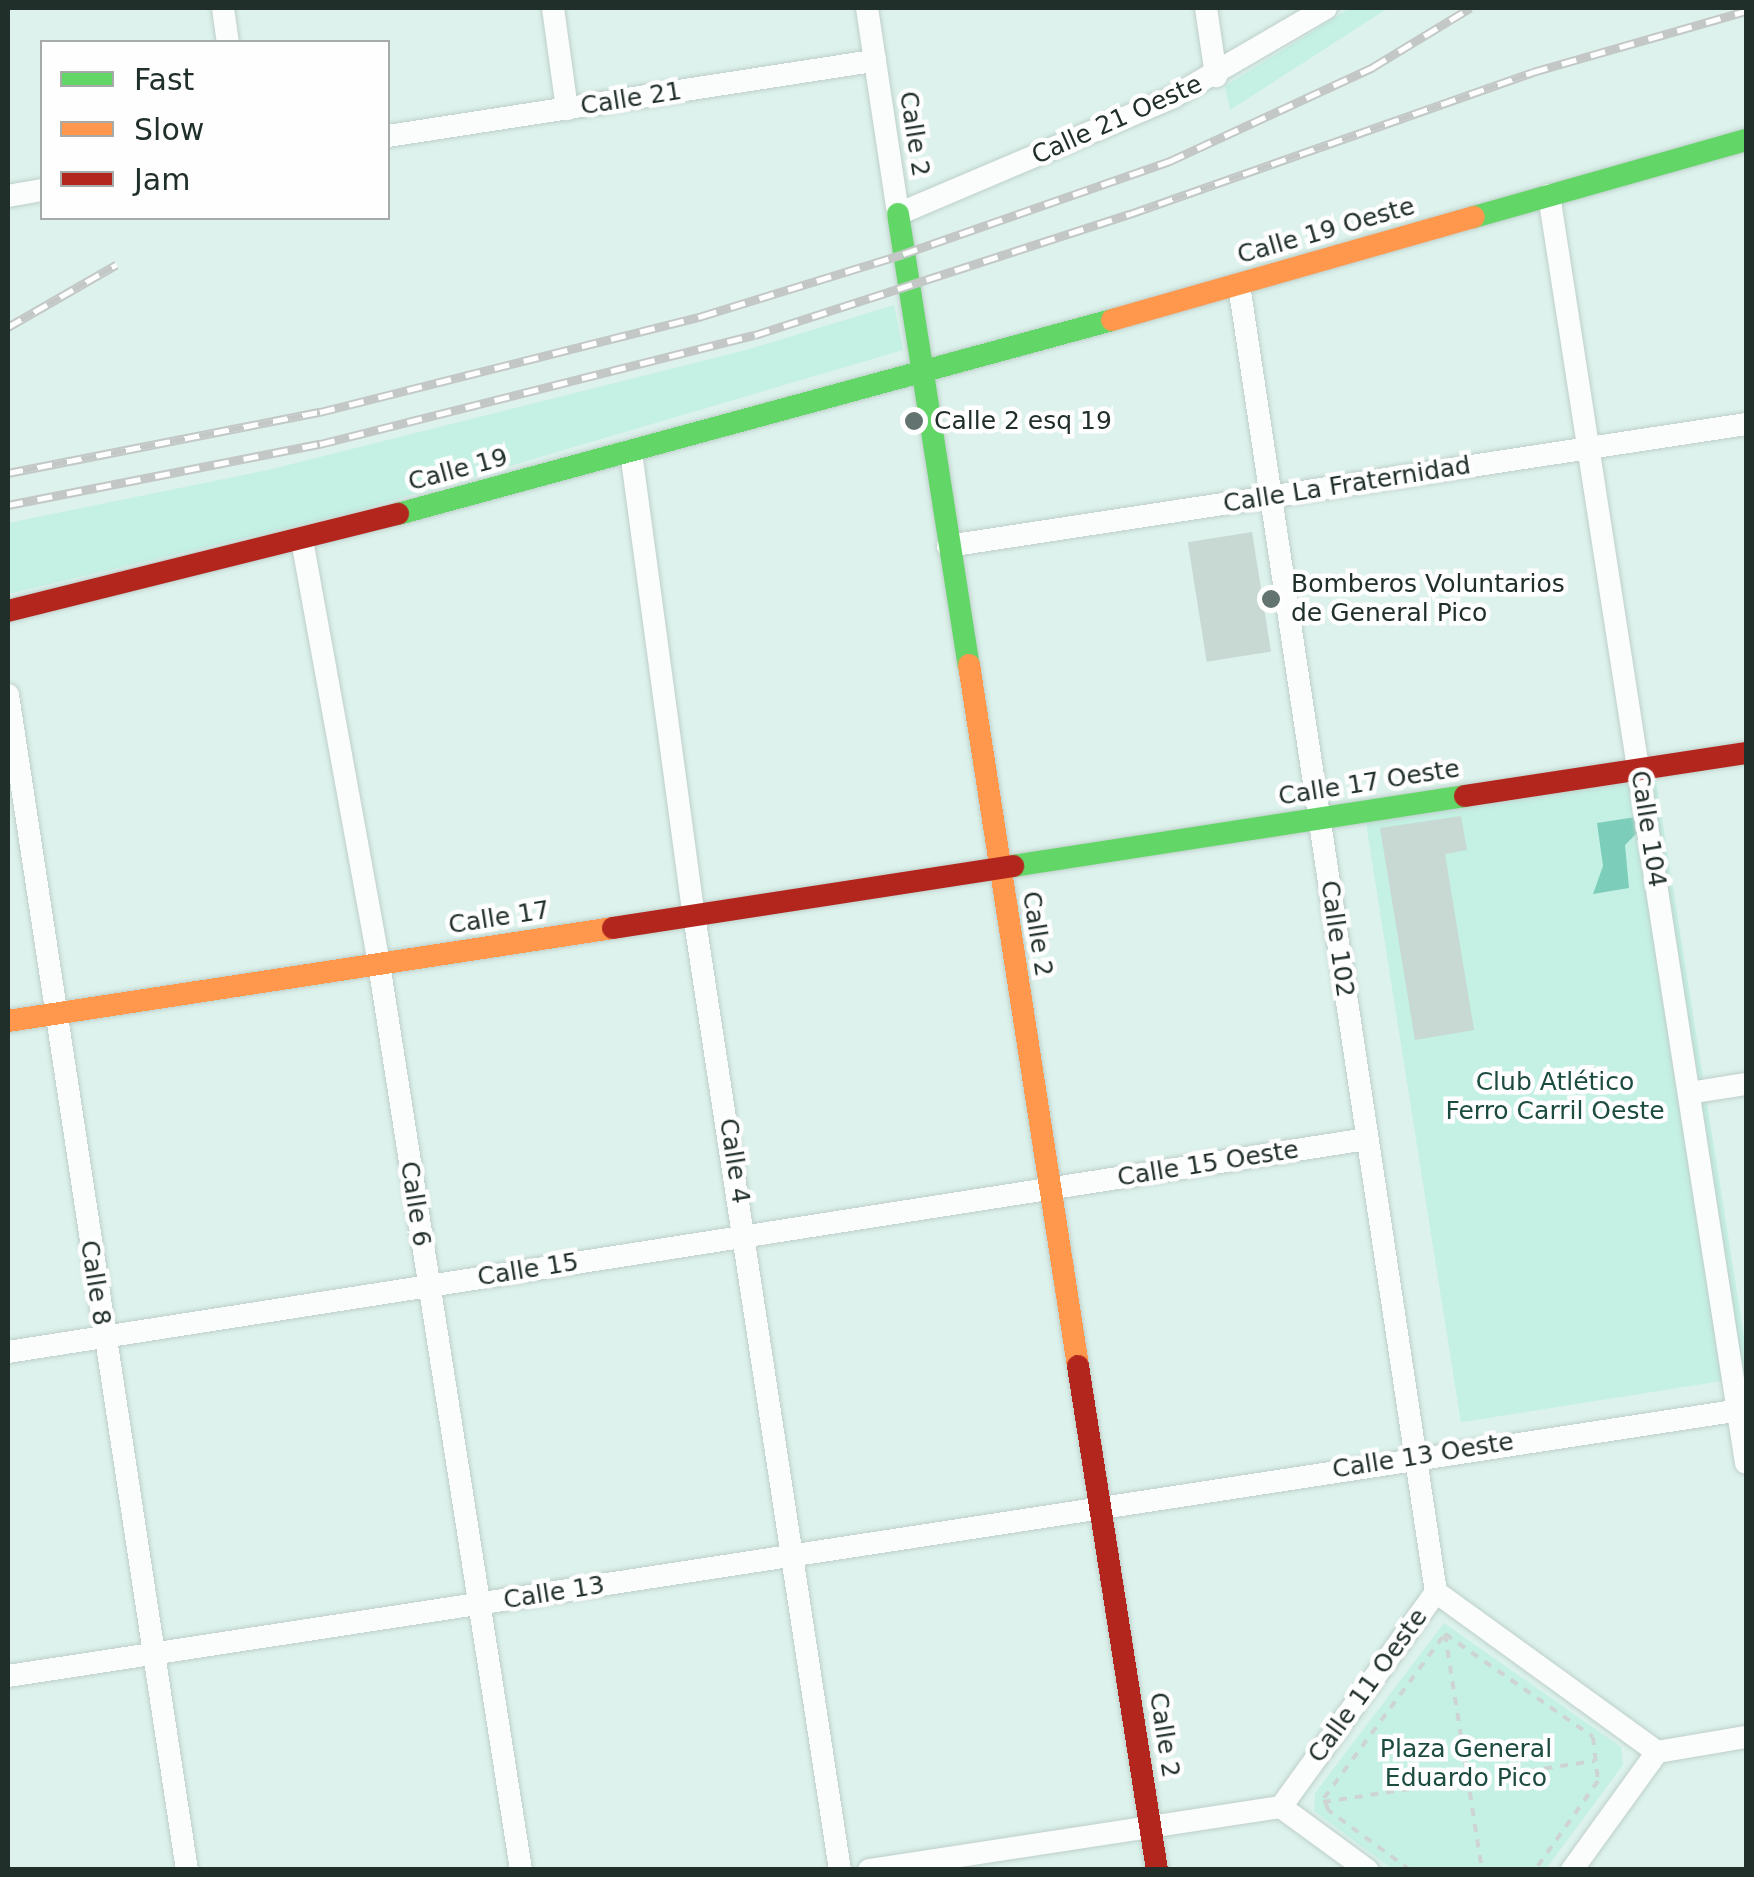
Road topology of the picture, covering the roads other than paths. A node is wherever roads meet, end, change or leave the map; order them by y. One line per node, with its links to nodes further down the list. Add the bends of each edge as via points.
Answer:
1 (223, 8): 6 (street)
2 (553, 8): 9 (street)
3 (867, 8): 7 (street, Calle 2)
4 (1206, 8): 8 (street)
5 (1326, 8): 8 (street, Calle 21 Oeste)
6 (228, 40)
7 (875, 61): 9 (street, Calle 21); 15 (street, Calle 2)
8 (1216, 76): 15 (street, Calle 21 Oeste)
9 (567, 110): 10 (street, Calle 21)
10 (390, 136)
11 (1746, 140): 13 (street, Calle 19 Oeste)
12 (40, 190): 14 (street)
13 (1550, 195): 16 (street, Calle 19 Oeste); 19 (street, Calle 104)
14 (8, 196)
15 (898, 214): 17 (street, Calle 2)
16 (1239, 285): 17 (street, Calle 19 Oeste); 21 (street, Calle 102)
17 (921, 374): 20 (street, Calle 19); 23 (street, Calle 2)
18 (1746, 424): 19 (street, Calle La Fraternidad)
19 (1589, 448): 21 (street, Calle La Fraternidad); 27 (street, Calle 104)
20 (631, 452): 22 (street, Calle 19); 30 (street, Calle 4)
21 (1271, 496): 23 (street, Calle La Fraternidad); 28 (street, Calle 102)
22 (302, 540): 24 (street, Calle 19); 31 (street, Calle 6)
23 (948, 546): 29 (street, Calle 2)
24 (8, 611)
25 (8, 695): 32 (street, Calle 8)
26 (1746, 753): 27 (street, Calle 17 Oeste)
27 (1638, 769): 28 (street, Calle 17 Oeste); 35 (street, Calle 104)
28 (1319, 819): 29 (street, Calle 17 Oeste); 36 (street, Calle 102)
29 (999, 868): 30 (street, Calle 17); 37 (street, Calle 2)
30 (694, 916): 31 (street, Calle 17); 38 (street, Calle 4)
31 (379, 964): 32 (street, Calle 17); 39 (street, Calle 6)
32 (54, 1014): 33 (street, Calle 17); 40 (street, Calle 8)
33 (8, 1021)
34 (1746, 1084): 35 (street)
35 (1689, 1093): 42 (street, Calle 104)
36 (1367, 1139): 37 (street, Calle 15 Oeste); 43 (street, Calle 102)
37 (1050, 1188): 38 (street, Calle 15); 45 (street, Calle 2)
38 (746, 1236): 39 (street, Calle 15); 46 (street, Calle 4)
39 (427, 1286): 40 (street, Calle 15); 48 (street, Calle 6)
40 (103, 1336): 41 (street, Calle 15); 49 (street, Calle 8)
41 (8, 1352)
42 (1742, 1409): 43 (street, Calle 13 Oeste); 44 (street, Calle 104)
43 (1415, 1456): 45 (street, Calle 13 Oeste); 47 (street, Calle 102)
44 (1746, 1463)
45 (1100, 1510): 46 (street, Calle 13); 54 (street, Calle 2)
46 (796, 1556): 48 (street, Calle 13); 57 (street, Calle 4)
47 (1436, 1592): 52 (street, Calle 11 Oeste); 53 (street, Calle 11 Oeste)
48 (480, 1604): 49 (street, Calle 13); 56 (street, Calle 6)
49 (158, 1654): 50 (street, Calle 13); 55 (street, Calle 8)
50 (8, 1676)
51 (1746, 1737): 52 (street)
52 (1657, 1752): 61 (street)
53 (1281, 1807): 54 (street); 60 (street)
54 (1150, 1826): 58 (street); 59 (street, Calle 2)
55 (188, 1870)
56 (521, 1870)
57 (840, 1870)
58 (869, 1870)
59 (1157, 1870)
60 (1367, 1870)
61 (1572, 1870)

